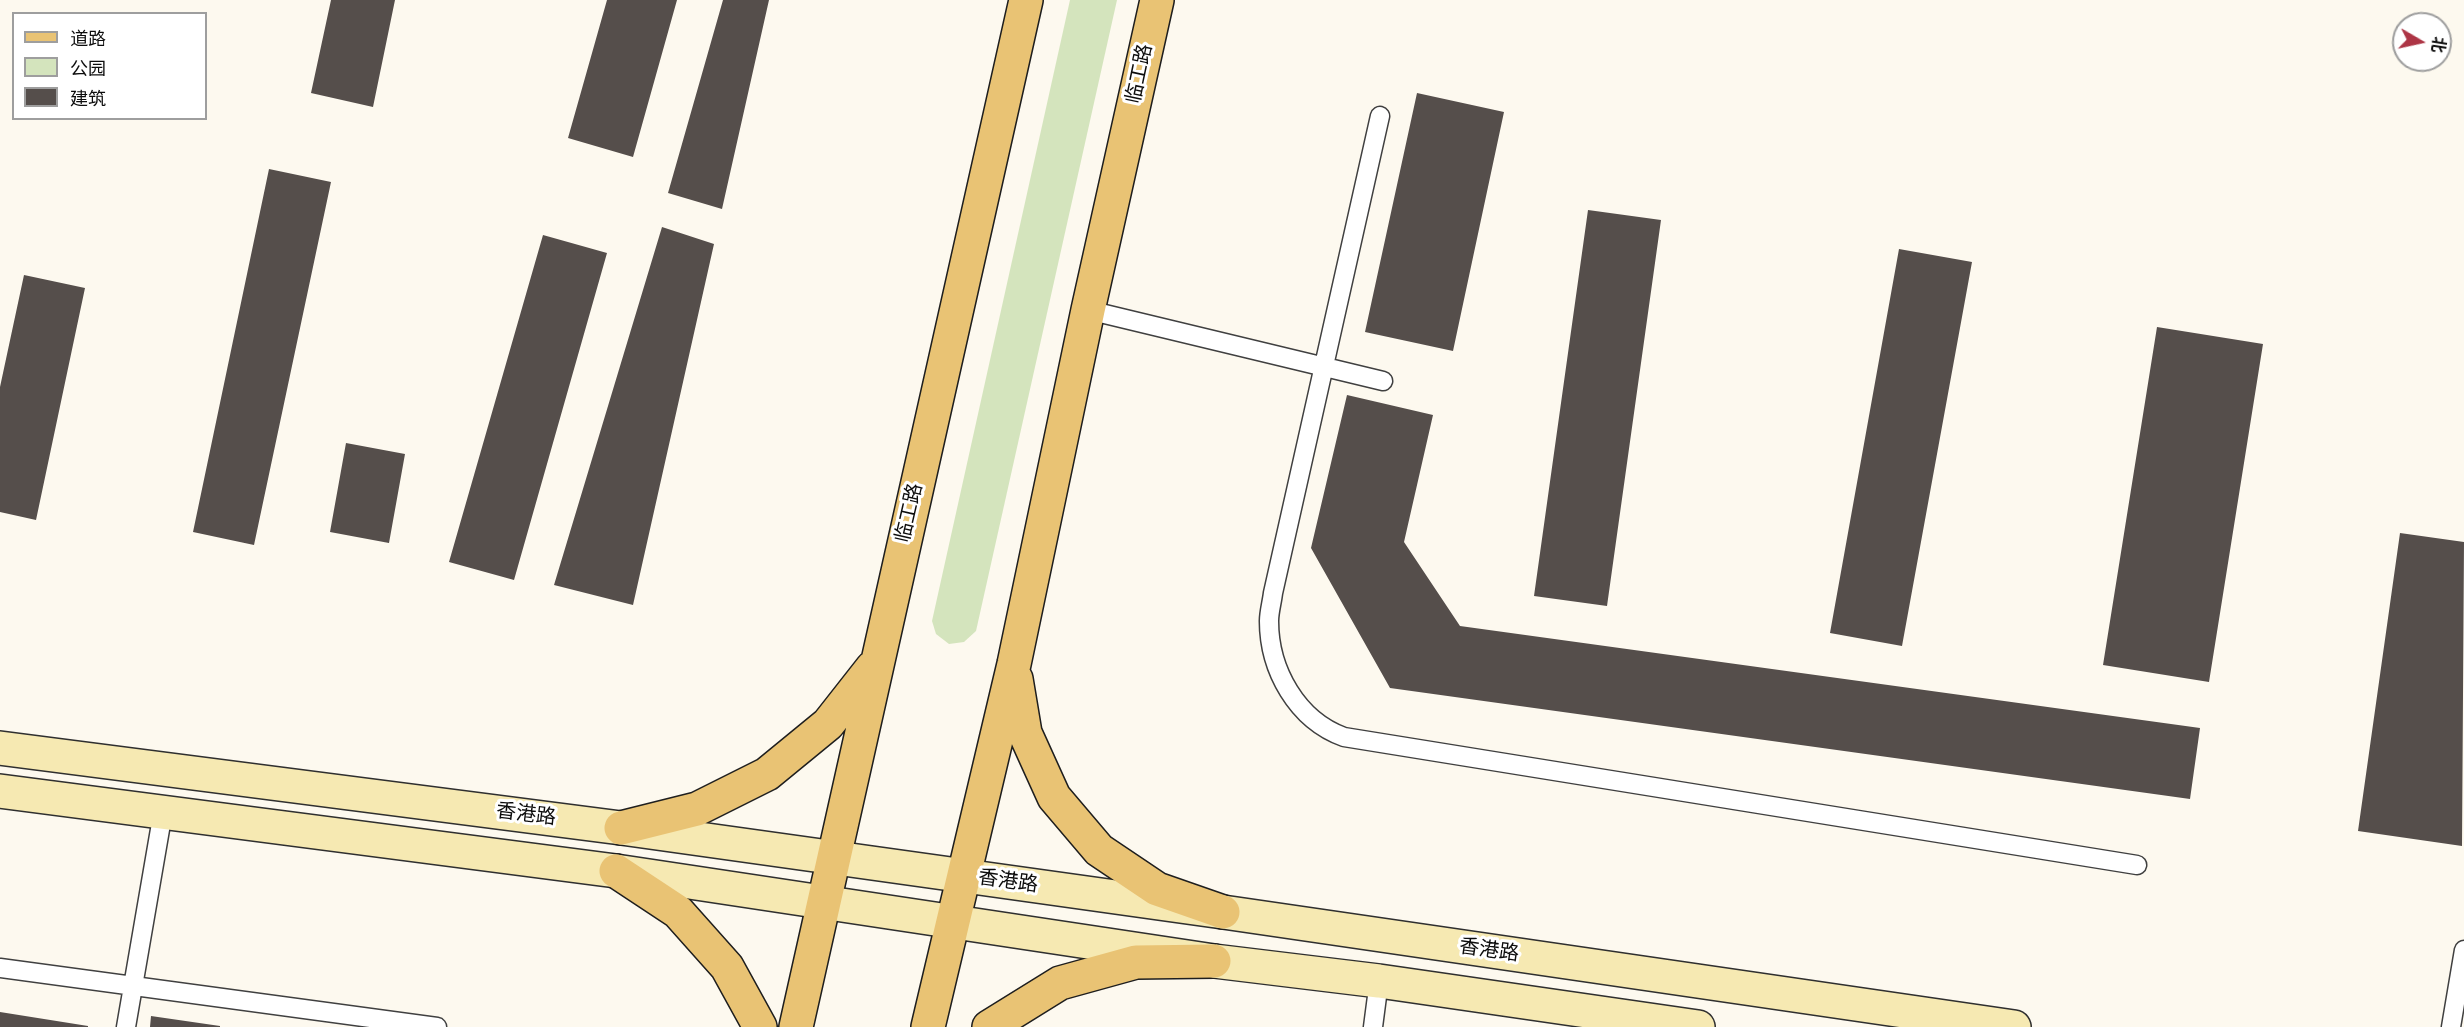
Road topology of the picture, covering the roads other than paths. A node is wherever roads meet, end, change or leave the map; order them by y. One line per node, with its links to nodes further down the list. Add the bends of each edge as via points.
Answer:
1 (1026, 0): 7 (main road, 临工路)
2 (1157, 0): 4 (main road, 临工路)
3 (1380, 116): 5 (lane)
4 (1088, 310): 5 (lane); 8 (main road, 临工路)
5 (1323, 367): 6 (lane); 14 (lane, via 1269,621 1280,677 1303,709 1331,732)
6 (1383, 381)
7 (877, 662): 12 (main road, via 828,724 767,774 697,809); 13 (main road, 临工路)
8 (1014, 664): 16 (main road, 临工路); 18 (main road, via 1025,733 1054,797 1099,850 1157,889)
9 (0, 748): 12 (main road, 香港路)
10 (0, 791): 11 (main road)
11 (163, 812): 15 (main road); 24 (lane)
12 (621, 828): 13 (main road, 香港路)
13 (834, 857): 16 (main road, 香港路); 17 (main road, 临工路)
14 (2138, 865)
15 (616, 871): 17 (main road); 28 (main road, via 678,912 727,967)
16 (964, 876): 18 (main road, 香港路); 19 (main road, 临工路)
17 (824, 903): 19 (main road); 29 (main road, 临工路)
18 (1223, 912): 34 (main road, 香港路)
19 (953, 922): 21 (main road); 30 (main road, 临工路)
20 (2464, 950): 35 (lane)
21 (1214, 961): 23 (main road); 31 (main road, via 1136,962 1060,983)
22 (0, 968): 24 (lane)
23 (1379, 981): 25 (main road); 32 (lane)
24 (133, 986): 26 (lane); 27 (lane)
25 (1665, 1025): 33 (main road)
26 (126, 1027)
27 (437, 1027)
28 (760, 1027)
29 (796, 1027)
30 (928, 1027)
31 (989, 1027)
32 (1373, 1027)
33 (1698, 1027)
34 (2014, 1027)
35 (2451, 1027)

